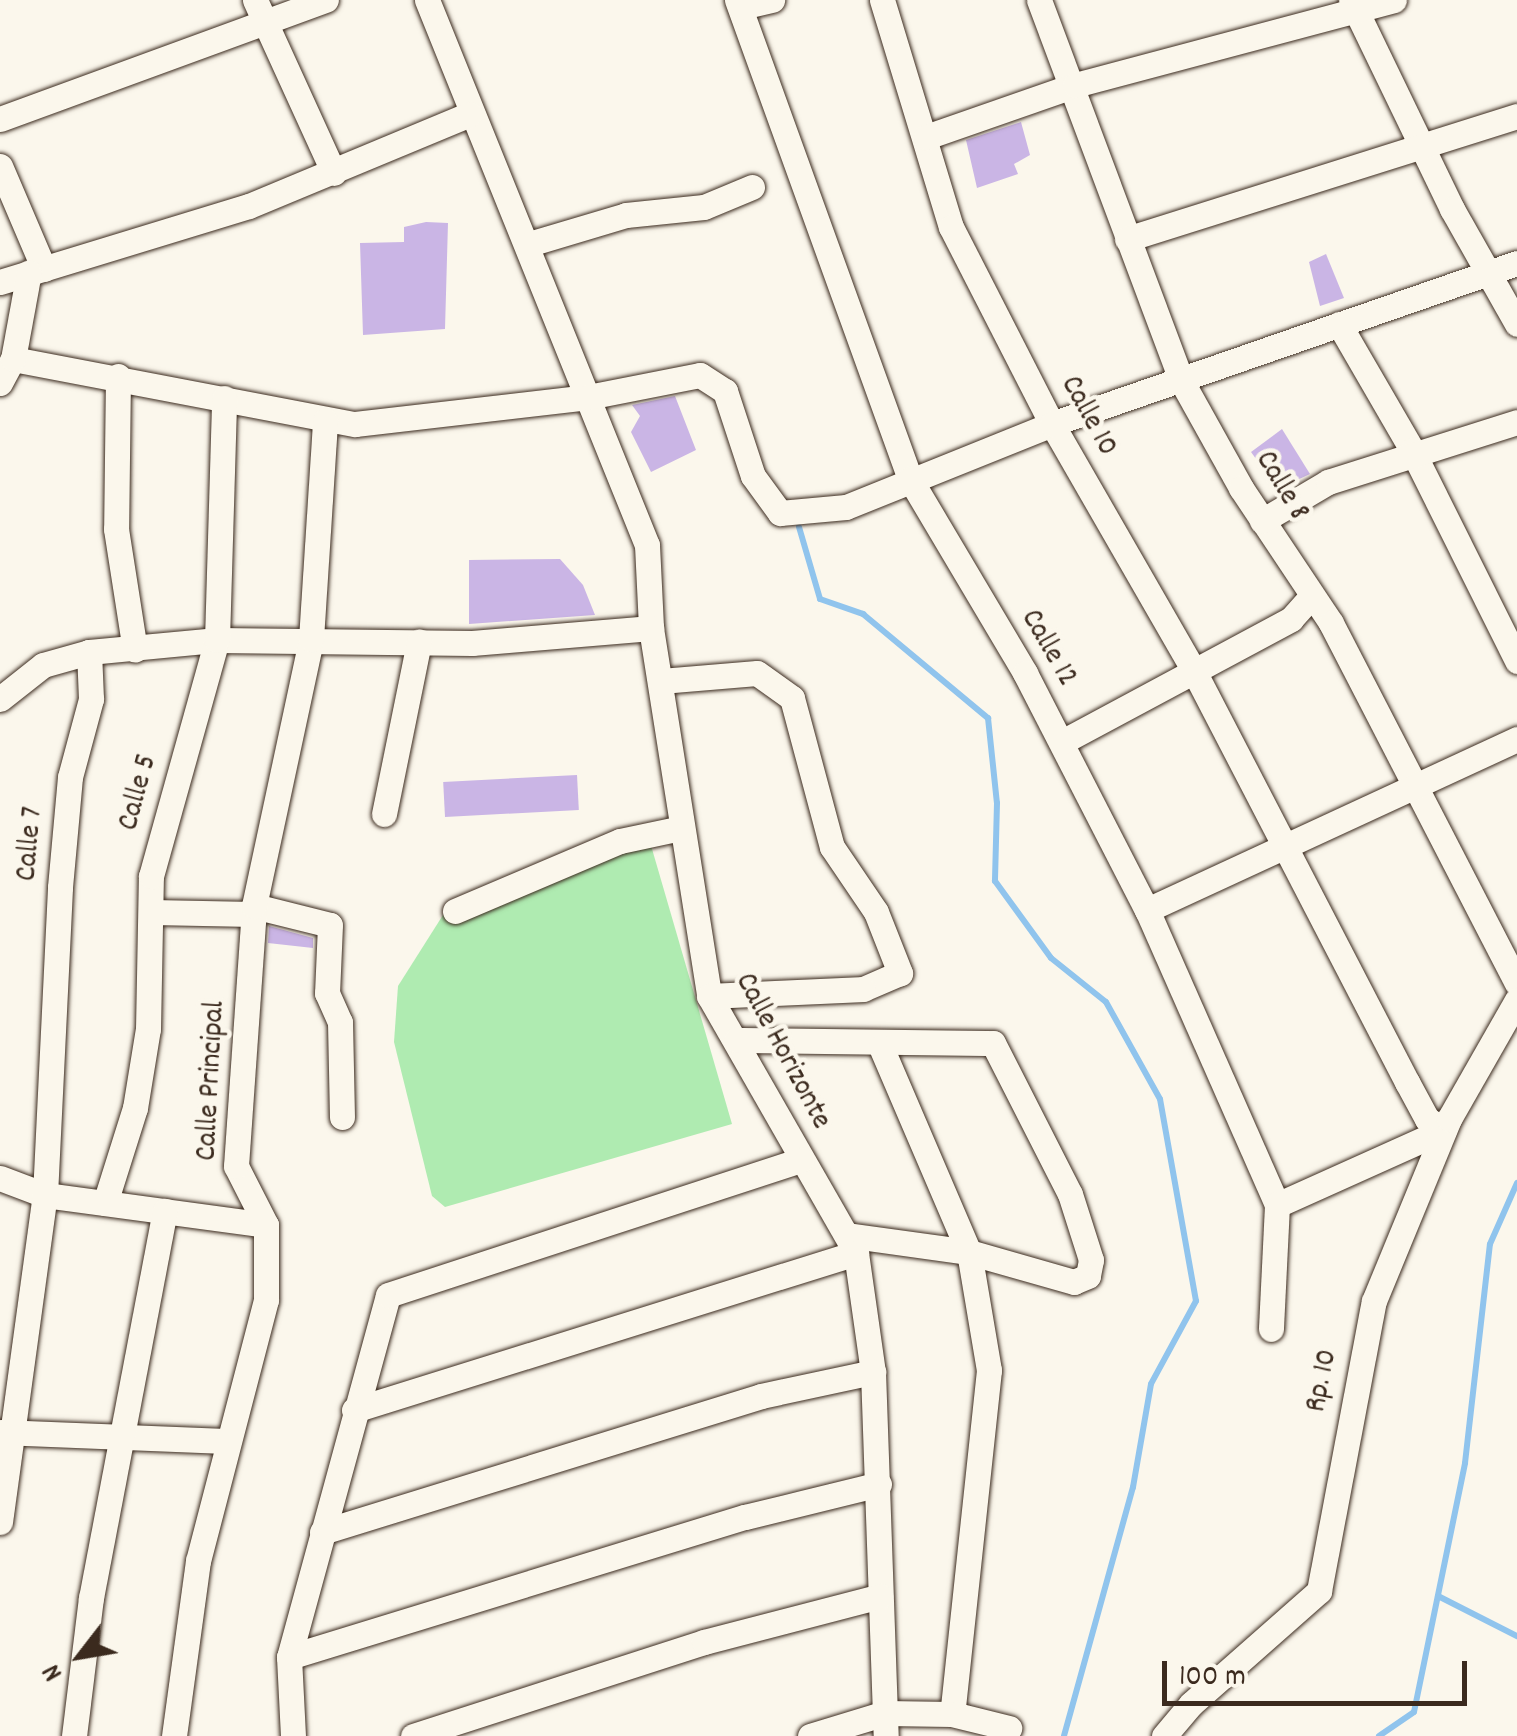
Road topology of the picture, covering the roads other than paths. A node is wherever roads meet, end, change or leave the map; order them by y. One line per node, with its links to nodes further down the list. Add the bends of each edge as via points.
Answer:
1 (254, 0): 10 (street)
2 (326, 0): 10 (street)
3 (427, 0): 12 (street, Calle Horizonte)
4 (772, 0): 8 (street)
5 (882, 0): 15 (street, Calle 10)
6 (1039, 0): 11 (street, Calle 8)
7 (1394, 0): 9 (street)
8 (739, 4): 38 (street, Calle 12)
9 (1353, 6): 11 (street); 16 (street)
10 (264, 26): 14 (street); 18 (street)
11 (1075, 85): 15 (street); 20 (street, Calle 8)
12 (470, 114): 18 (street); 21 (street, Calle Horizonte)
13 (1517, 116): 16 (street)
14 (0, 119)
15 (926, 137): 36 (street, Calle 10, via 952,227)
16 (1423, 144): 20 (street); 24 (street, via 1452,210)
17 (0, 166): 23 (street)
18 (334, 172): 23 (street, via 248,206)
19 (752, 187): 21 (street, via 704,207 626,215)
20 (1127, 239): 30 (street, Calle 8)
21 (529, 244): 32 (street, Calle Horizonte)
22 (1517, 264): 24 (street)
23 (36, 270): 25 (street); 28 (street)
24 (1492, 272): 26 (street); 27 (street)
25 (0, 282)
26 (1339, 324): 30 (street); 37 (street)
27 (1517, 324)
28 (13, 359): 29 (street); 31 (street)
29 (118, 376): 33 (street); 45 (street, via 116,529)
30 (1182, 380): 36 (street); 39 (street, Calle 8)
31 (0, 382)
32 (588, 397): 34 (street, via 354,424); 38 (street, via 700,375 725,390 752,476 780,512 846,507); 41 (street, Calle Horizonte, via 647,544)
33 (224, 398): 34 (street); 43 (street, Calle 5)
34 (324, 420): 42 (street, Calle Principal)
35 (1517, 422): 37 (street)
36 (1052, 424): 38 (street); 48 (street, Calle 10)
37 (1412, 450): 39 (street, via 1328,482); 47 (street)
38 (910, 479): 52 (street, Calle 12)
39 (1262, 521): 40 (street, Calle 8)
40 (1312, 596): 48 (street, via 1290,619); 53 (street, Calle 8)
41 (651, 628): 44 (street); 49 (street, Calle Horizonte)
42 (311, 639): 43 (street); 44 (street); 57 (street, Calle Principal)
43 (217, 640): 45 (street); 60 (street, Calle 5, via 151,876)
44 (419, 642): 54 (street)
45 (135, 650): 46 (street)
46 (89, 652): 50 (street, via 43,665); 70 (street, Calle 7, via 91,699 70,777 60,887)
47 (1517, 661)
48 (1195, 674): 52 (street); 56 (street, Calle 10)
49 (661, 682): 55 (street, Calle Horizonte); 62 (street, via 758,673 792,698 826,832 876,912 900,973 863,989)
50 (0, 698)
51 (1517, 738): 53 (street)
52 (1062, 742): 58 (street, Calle 12)
53 (1420, 785): 56 (street); 61 (street, Calle 8)
54 (384, 814)
55 (681, 828): 59 (street, via 620,841); 62 (street, Calle Horizonte)
56 (1283, 845): 58 (street); 67 (street, Calle 10, via 1427,1119)
57 (254, 910): 60 (street); 66 (street, via 330,925 327,992 340,1022); 74 (street, Calle Principal, via 236,1166)
58 (1147, 910): 72 (street, Calle 12)
59 (455, 911)
60 (151, 912): 71 (street, Calle 5, via 148,1028 135,1108)
61 (1517, 984)
62 (709, 996): 64 (street, Calle Horizonte)
63 (1517, 1000): 67 (street, Rp. 10)
64 (736, 1040): 65 (street); 68 (street, Calle Horizonte)
65 (881, 1046): 76 (street); 76 (street, via 994,1043 1062,1176 1090,1260 1088,1276 1074,1282)
66 (342, 1117)
67 (1444, 1130): 72 (street); 96 (street, Rp. 10, via 1374,1301 1319,1591)
68 (802, 1160): 75 (street, Calle Horizonte); 79 (street, via 388,1295)
69 (0, 1178): 70 (street)
70 (44, 1195): 71 (street); 81 (street, Calle 7)
71 (105, 1203): 73 (street)
72 (1277, 1205): 77 (street, Calle 12)
73 (165, 1211): 74 (street); 80 (street)
74 (266, 1225): 82 (street, Calle Principal, via 266,1300)
75 (852, 1244): 76 (street); 78 (street, Calle Horizonte); 79 (street)
76 (968, 1252): 88 (street, via 989,1370)
77 (1271, 1330)
78 (873, 1372): 83 (street, Calle Horizonte); 85 (street, via 760,1396)
79 (354, 1410): 85 (street)
80 (123, 1432): 81 (street); 82 (street); 91 (street, via 91,1598)
81 (6, 1433): 84 (street, Calle 7)
82 (226, 1441): 92 (street, Calle Principal, via 198,1561)
83 (879, 1484): 86 (street, Calle Horizonte); 87 (street, via 745,1516)
84 (0, 1522)
85 (322, 1532): 87 (street)
86 (880, 1596): 89 (street, Calle Horizonte); 94 (street, via 704,1642)
87 (290, 1657): 93 (street)
88 (952, 1714): 89 (street); 90 (street)
89 (885, 1725): 95 (street)
90 (1008, 1728)
91 (74, 1736)
92 (174, 1736)
93 (293, 1736)
94 (412, 1736)
95 (810, 1736)
96 (1164, 1736)

